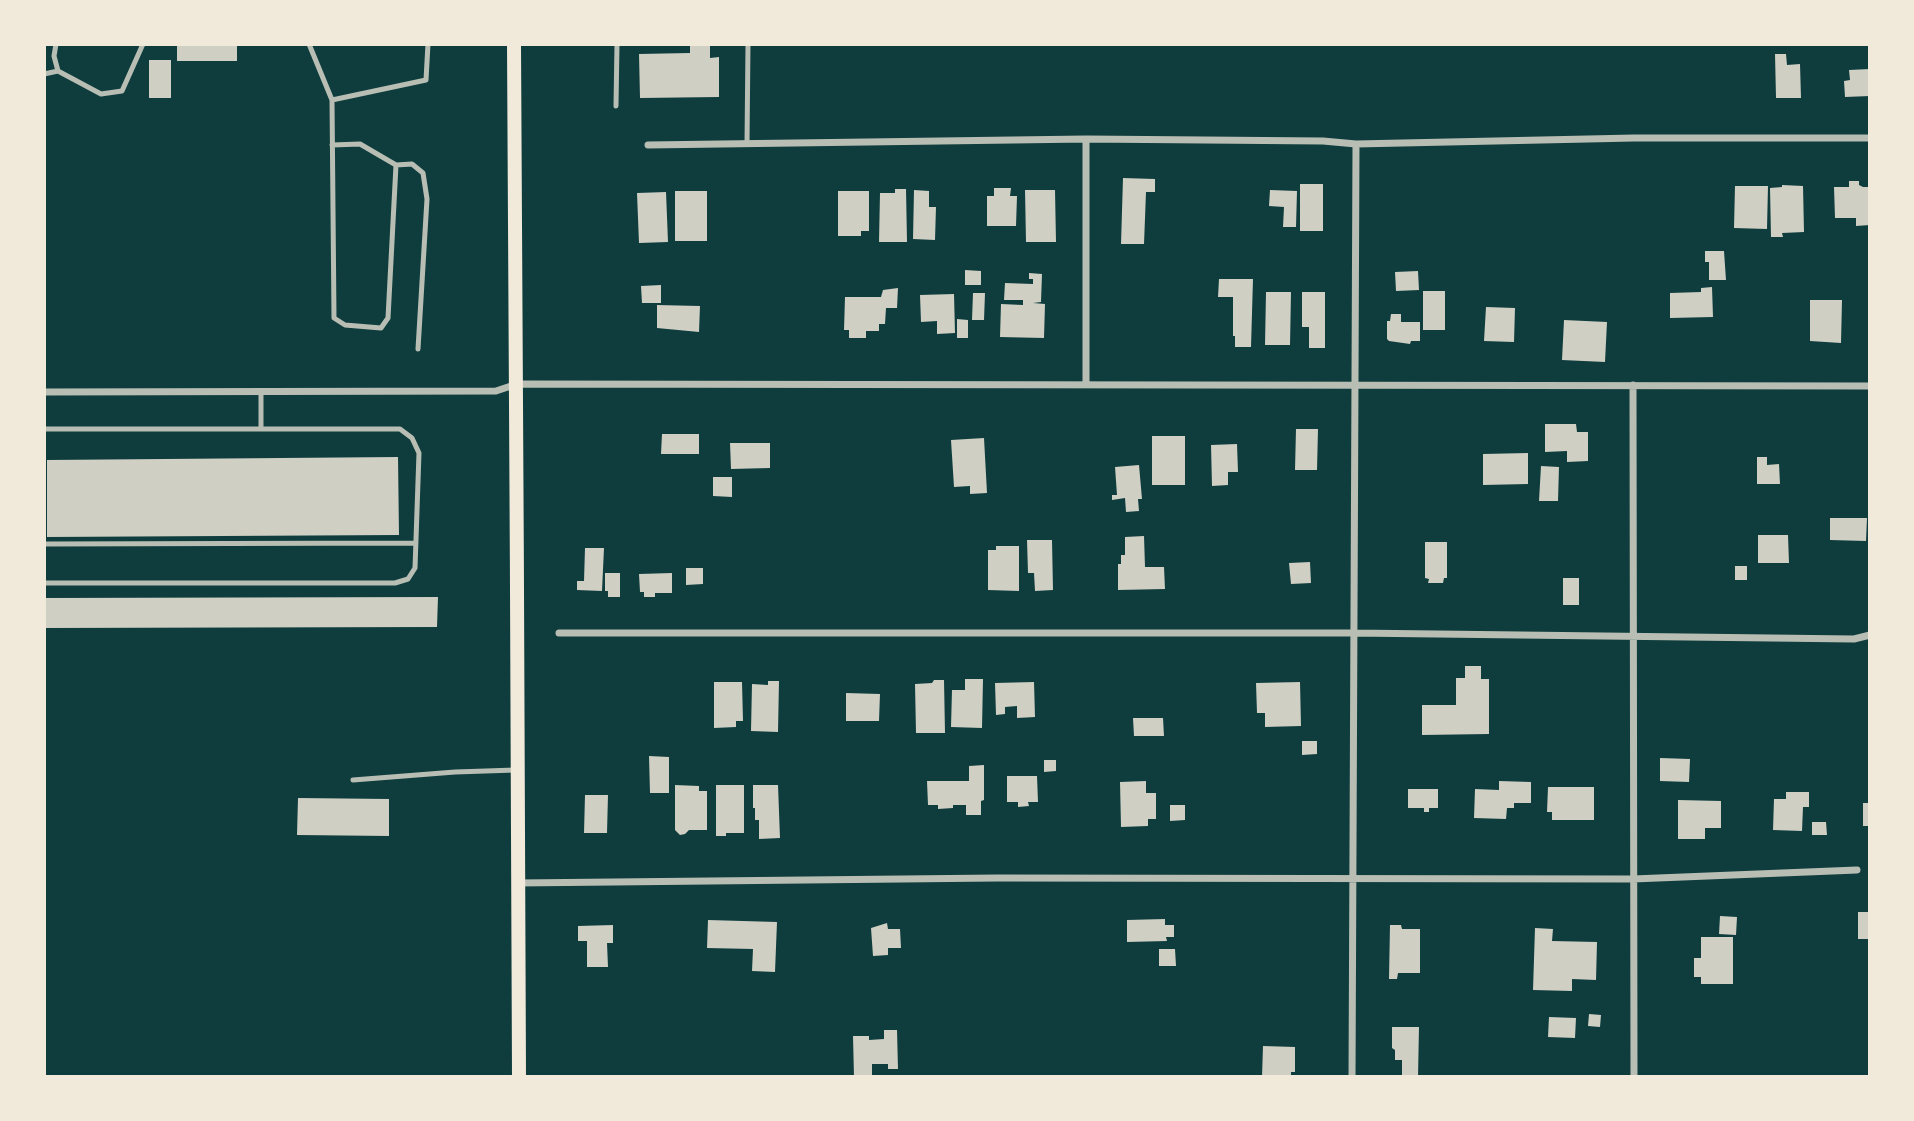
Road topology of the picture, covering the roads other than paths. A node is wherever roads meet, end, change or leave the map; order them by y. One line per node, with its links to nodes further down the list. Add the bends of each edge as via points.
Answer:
1 (56, 44): 8 (lane)
2 (143, 44): 8 (lane, via 122,90 101,94)
3 (309, 44): 10 (lane)
4 (428, 44): 10 (lane, via 426,80)
5 (514, 44): 20 (main road)
6 (617, 44): 11 (lane)
7 (748, 44): 14 (lane)
8 (58, 71): 9 (lane)
9 (44, 74)
10 (331, 100): 16 (lane)
11 (616, 106)
12 (1870, 138): 15 (street)
13 (1086, 139): 14 (street); 15 (street); 21 (street)
14 (747, 144): 17 (street)
15 (1356, 144): 22 (street)
16 (332, 145): 18 (lane, via 360,144); 18 (lane, via 334,318 345,325 382,328 388,318)
17 (648, 145)
18 (396, 165): 19 (lane, via 412,164 423,173 427,199)
19 (418, 349)
20 (516, 384): 21 (street); 26 (street, via 496,391); 36 (main road)
21 (1086, 384): 22 (street)
22 (1356, 384): 23 (street); 32 (street)
23 (1633, 384): 24 (street); 34 (street)
24 (1870, 386)
25 (44, 392): 26 (street)
26 (261, 393): 28 (lane)
27 (44, 429): 28 (lane)
28 (261, 429): 29 (lane, via 400,429 412,438 419,453)
29 (416, 543): 30 (lane); 31 (lane, via 415,568 408,579 395,583)
30 (44, 544)
31 (44, 583)
32 (1353, 632): 33 (street); 34 (street); 39 (street)
33 (559, 634)
34 (1635, 635): 35 (street, via 1854,639); 40 (street)
35 (1870, 635)
36 (516, 770): 37 (lane); 41 (main road)
37 (353, 780)
38 (1857, 870): 40 (street)
39 (1352, 879): 40 (street); 41 (street); 43 (street)
40 (1633, 880): 44 (street)
41 (517, 883): 42 (main road)
42 (519, 1077)
43 (1352, 1077)
44 (1634, 1077)

